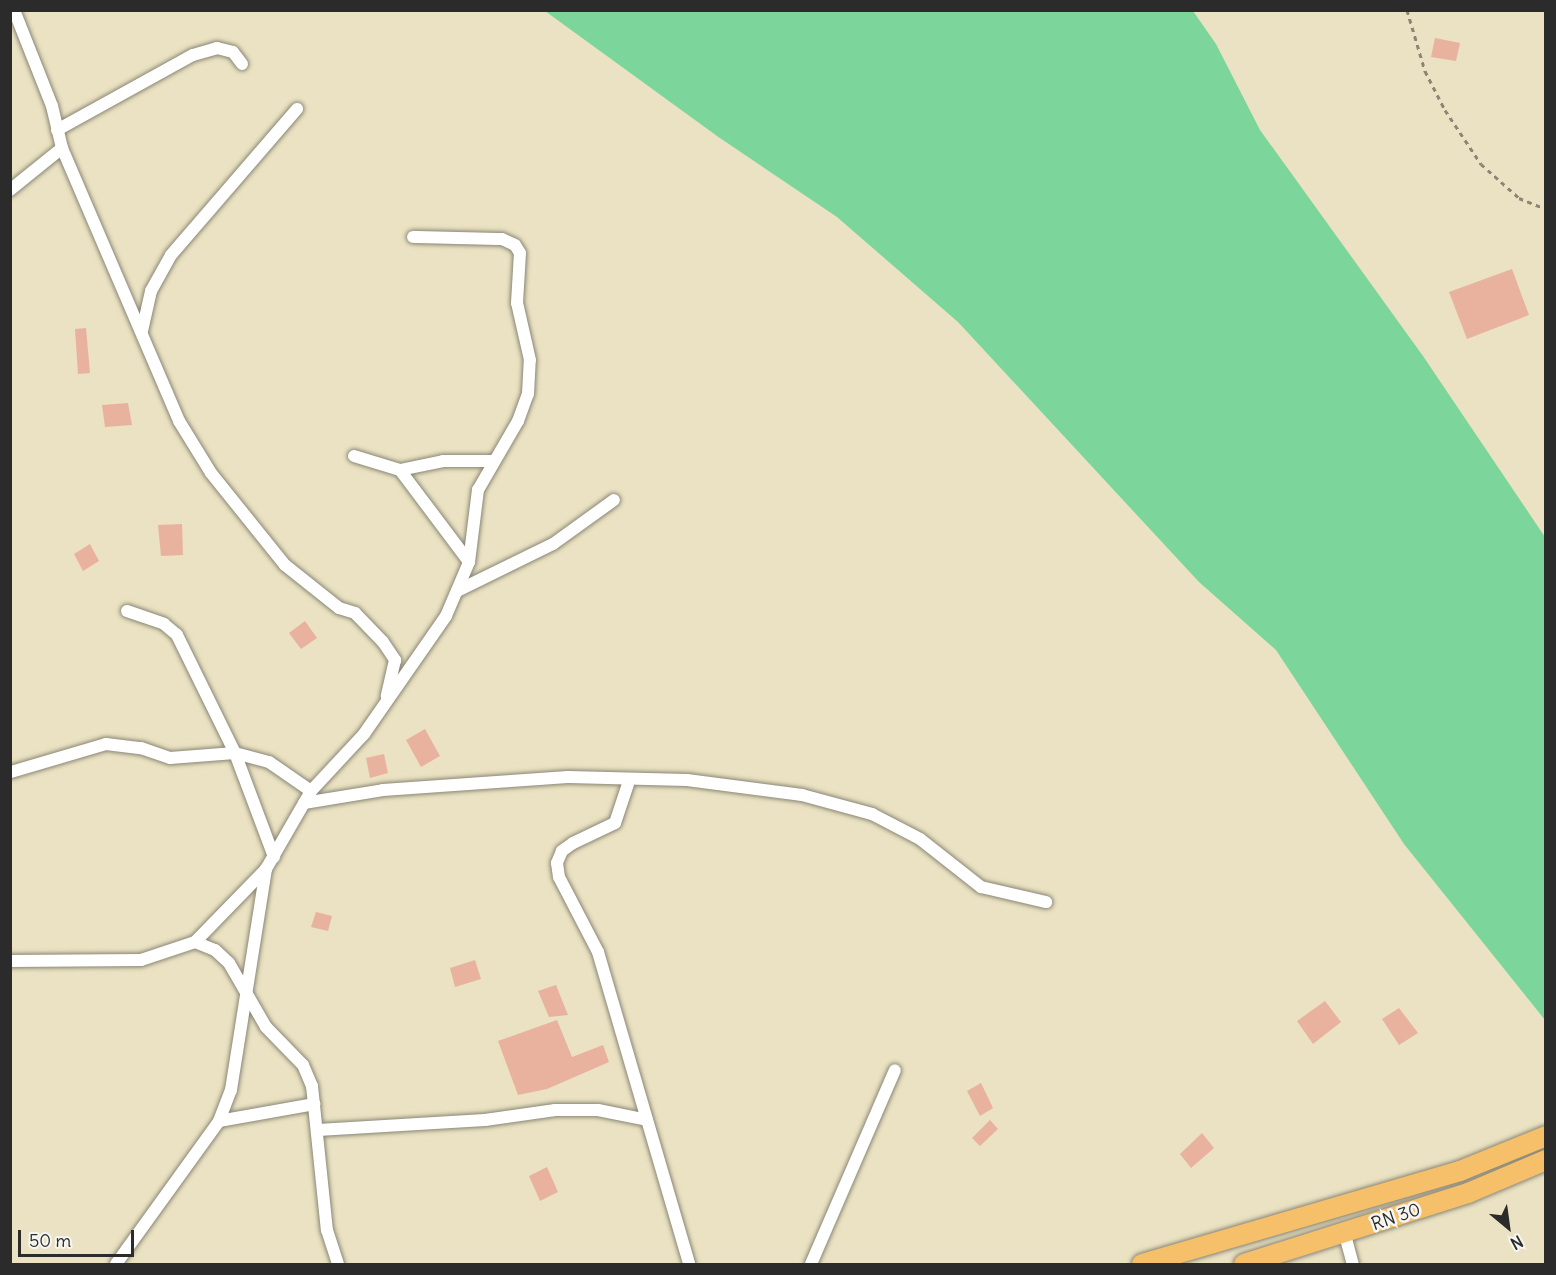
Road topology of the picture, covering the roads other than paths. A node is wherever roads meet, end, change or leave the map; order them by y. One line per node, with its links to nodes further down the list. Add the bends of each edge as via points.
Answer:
1 (14, 10): 4 (street, via 52,106)
2 (242, 64): 4 (street, via 233,52 218,48 193,55)
3 (297, 109): 8 (street, via 171,255 151,291)
4 (57, 130): 5 (street)
5 (62, 148): 6 (street); 8 (street)
6 (10, 190)
7 (413, 237): 10 (street, via 502,239 515,244 520,253 517,303 530,360 528,394 518,421)
8 (142, 331): 17 (street, via 179,421 245,518 285,565 339,608 355,613)
9 (354, 456): 11 (street)
10 (492, 461): 11 (street, via 442,461); 13 (street, via 478,490)
11 (400, 470): 13 (street)
12 (614, 500): 14 (street, via 553,544)
13 (469, 562): 14 (street)
14 (457, 591): 16 (street, via 446,616)
15 (127, 611): 19 (street, via 164,624 177,635)
16 (418, 657): 17 (street); 18 (street)
17 (395, 660): 18 (street)
18 (386, 700): 22 (street, via 364,734)
19 (235, 753): 20 (street, via 171,758 141,748 106,744); 22 (street, via 269,762); 24 (street)
20 (11, 772)
21 (629, 781): 23 (street, via 545,778 383,790); 26 (street, via 687,780 802,795 872,814 920,839 981,887); 32 (street, via 615,823 573,843 562,851 557,863 559,877 598,952)
22 (310, 791): 23 (street)
23 (304, 803): 24 (street)
24 (274, 857): 25 (street)
25 (266, 868): 27 (street); 29 (street)
26 (1046, 902)
27 (195, 942): 28 (street, via 141,960); 29 (street, via 214,950 229,963)
28 (10, 961)
29 (247, 993): 31 (street, via 266,1027 303,1065); 33 (street, via 231,1090)
30 (895, 1070): 41 (street)
31 (314, 1104): 33 (street); 34 (street)
32 (647, 1120): 34 (street, via 598,1110 555,1110 485,1120); 40 (street)
33 (219, 1121): 38 (street)
34 (318, 1130): 39 (street, via 327,1230)
35 (1545, 1136): 42 (main road, RN 30, via 1460,1171)
36 (1545, 1160): 37 (main road, RN 30 / RN 30)
37 (1345, 1235): 43 (main road, RN 30 / RN 30); 44 (street)
38 (116, 1264)
39 (338, 1264)
40 (688, 1264)
41 (811, 1264)
42 (1142, 1264)
43 (1244, 1264)
44 (1353, 1264)

